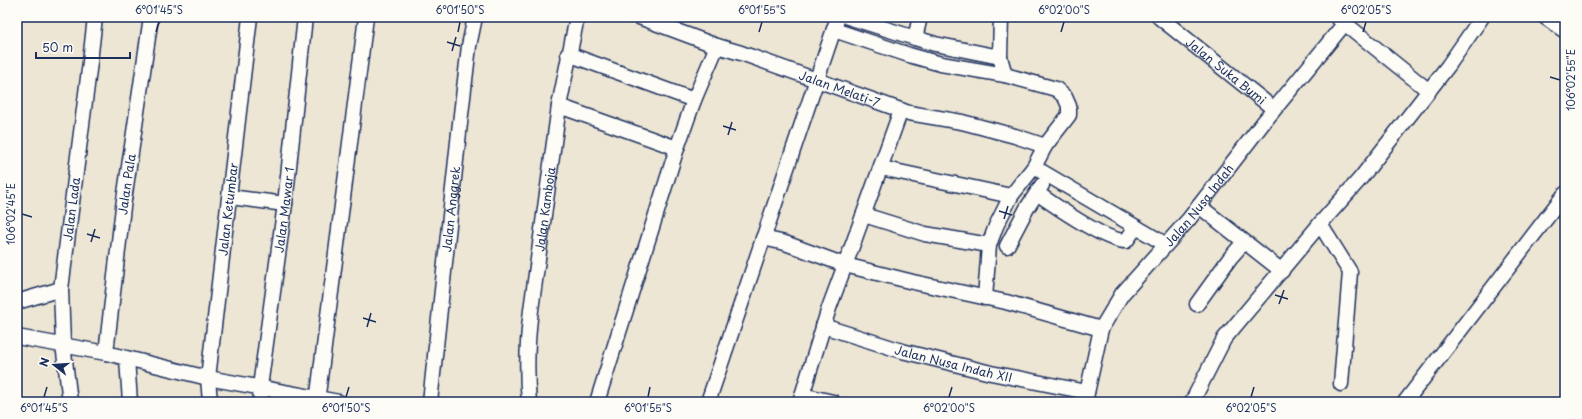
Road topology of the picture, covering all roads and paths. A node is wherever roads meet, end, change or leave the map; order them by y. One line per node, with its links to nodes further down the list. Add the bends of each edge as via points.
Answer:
1 (95, 17): 50 (street, Jalan Lada)
2 (151, 17): 58 (street, Jalan Pala, via 123,207)
3 (250, 17): 37 (street, Jalan Ketumbar)
4 (305, 17): 38 (street, Jalan Mawar 1)
5 (366, 17): 65 (street)
6 (475, 17): 71 (street, Jalan Anggrek, via 469,46)
7 (576, 17): 20 (street, Jalan Kamboja)
8 (639, 17): 19 (street, Jalan Melati-7)
9 (848, 17): 18 (street)
10 (920, 17): 18 (street)
11 (1001, 17): 21 (street)
12 (1159, 17): 27 (street, Jalan Suka Bumi)
13 (1482, 17): 24 (street)
14 (1545, 17): 17 (street)
15 (1341, 20): 24 (street); 27 (street, Jalan Nusa Indah)
16 (836, 24): 22 (street, via 909,55 941,64); 23 (street)
17 (1565, 31)
18 (914, 38): 21 (street)
19 (717, 46): 23 (street, Jalan Melati-7); 25 (street)
20 (568, 54): 25 (street); 26 (street, Jalan Kamboja)
21 (1000, 56): 22 (street)
22 (1005, 75): 29 (street, via 1056,89 1065,97 1069,106 1069,116)
23 (817, 80): 28 (street, Jalan Melati-7); 43 (street)
24 (1429, 90): 41 (street, via 1360,179)
25 (694, 100): 30 (street)
26 (559, 106): 30 (street); 72 (street, Jalan Kamboja, via 530,316 526,373)
27 (1274, 109): 39 (street, Jalan Nusa Indah)
28 (901, 110): 29 (street, Jalan Melati-7, via 962,122); 32 (street)
29 (1045, 146): 31 (street)
30 (677, 148): 73 (street)
31 (1034, 167): 33 (street); 36 (street)
32 (881, 168): 36 (street); 40 (street)
33 (1048, 176): 34 (street); 42 (street)
34 (1037, 193): 42 (street, via 1089,227 1120,241 1126,241); 47 (street)
35 (1565, 194): 77 (street)
36 (1011, 196): 46 (street)
37 (230, 197): 38 (street); 60 (street, Jalan Ketumbar)
38 (285, 204): 62 (street, Jalan Mawar 1)
39 (1199, 206): 44 (street); 45 (street, Jalan Nusa Indah)
40 (864, 215): 46 (street, via 925,234); 48 (street)
41 (1320, 224): 49 (street); 61 (street, via 1351,274)
42 (1136, 227): 45 (street)
43 (763, 238): 48 (street, via 785,243); 74 (street)
44 (1244, 242): 49 (street); 53 (street)
45 (1165, 244): 55 (street, Jalan Nusa Indah, via 1122,294)
46 (989, 245): 51 (street)
47 (1007, 246)
48 (845, 265): 51 (street); 54 (street)
49 (1282, 271): 76 (street, via 1224,340)
50 (61, 289): 52 (street); 57 (street, Jalan Lada)
51 (985, 298): 55 (street)
52 (17, 302)
53 (1197, 304)
54 (823, 326): 63 (street, Jalan Nusa Indah XII, via 902,351); 64 (street)
55 (1101, 329): 63 (street, Jalan Nusa Indah)
56 (17, 337): 57 (street)
57 (63, 344): 58 (street); 66 (street, Jalan Lada)
58 (106, 353): 59 (street)
59 (127, 359): 60 (street); 67 (street)
60 (208, 378): 62 (street); 68 (street, Jalan Ketumbar)
61 (1341, 384)
62 (260, 386): 65 (street); 69 (street, Jalan Mawar 1)
63 (1086, 397)
64 (801, 399): 75 (street)
65 (317, 400): 70 (street)
66 (70, 402)
67 (130, 402)
68 (210, 402)
69 (261, 402)
70 (339, 402)
71 (430, 402)
72 (529, 402)
73 (597, 402)
74 (708, 402)
75 (833, 402)
76 (1192, 402)
77 (1405, 402)

